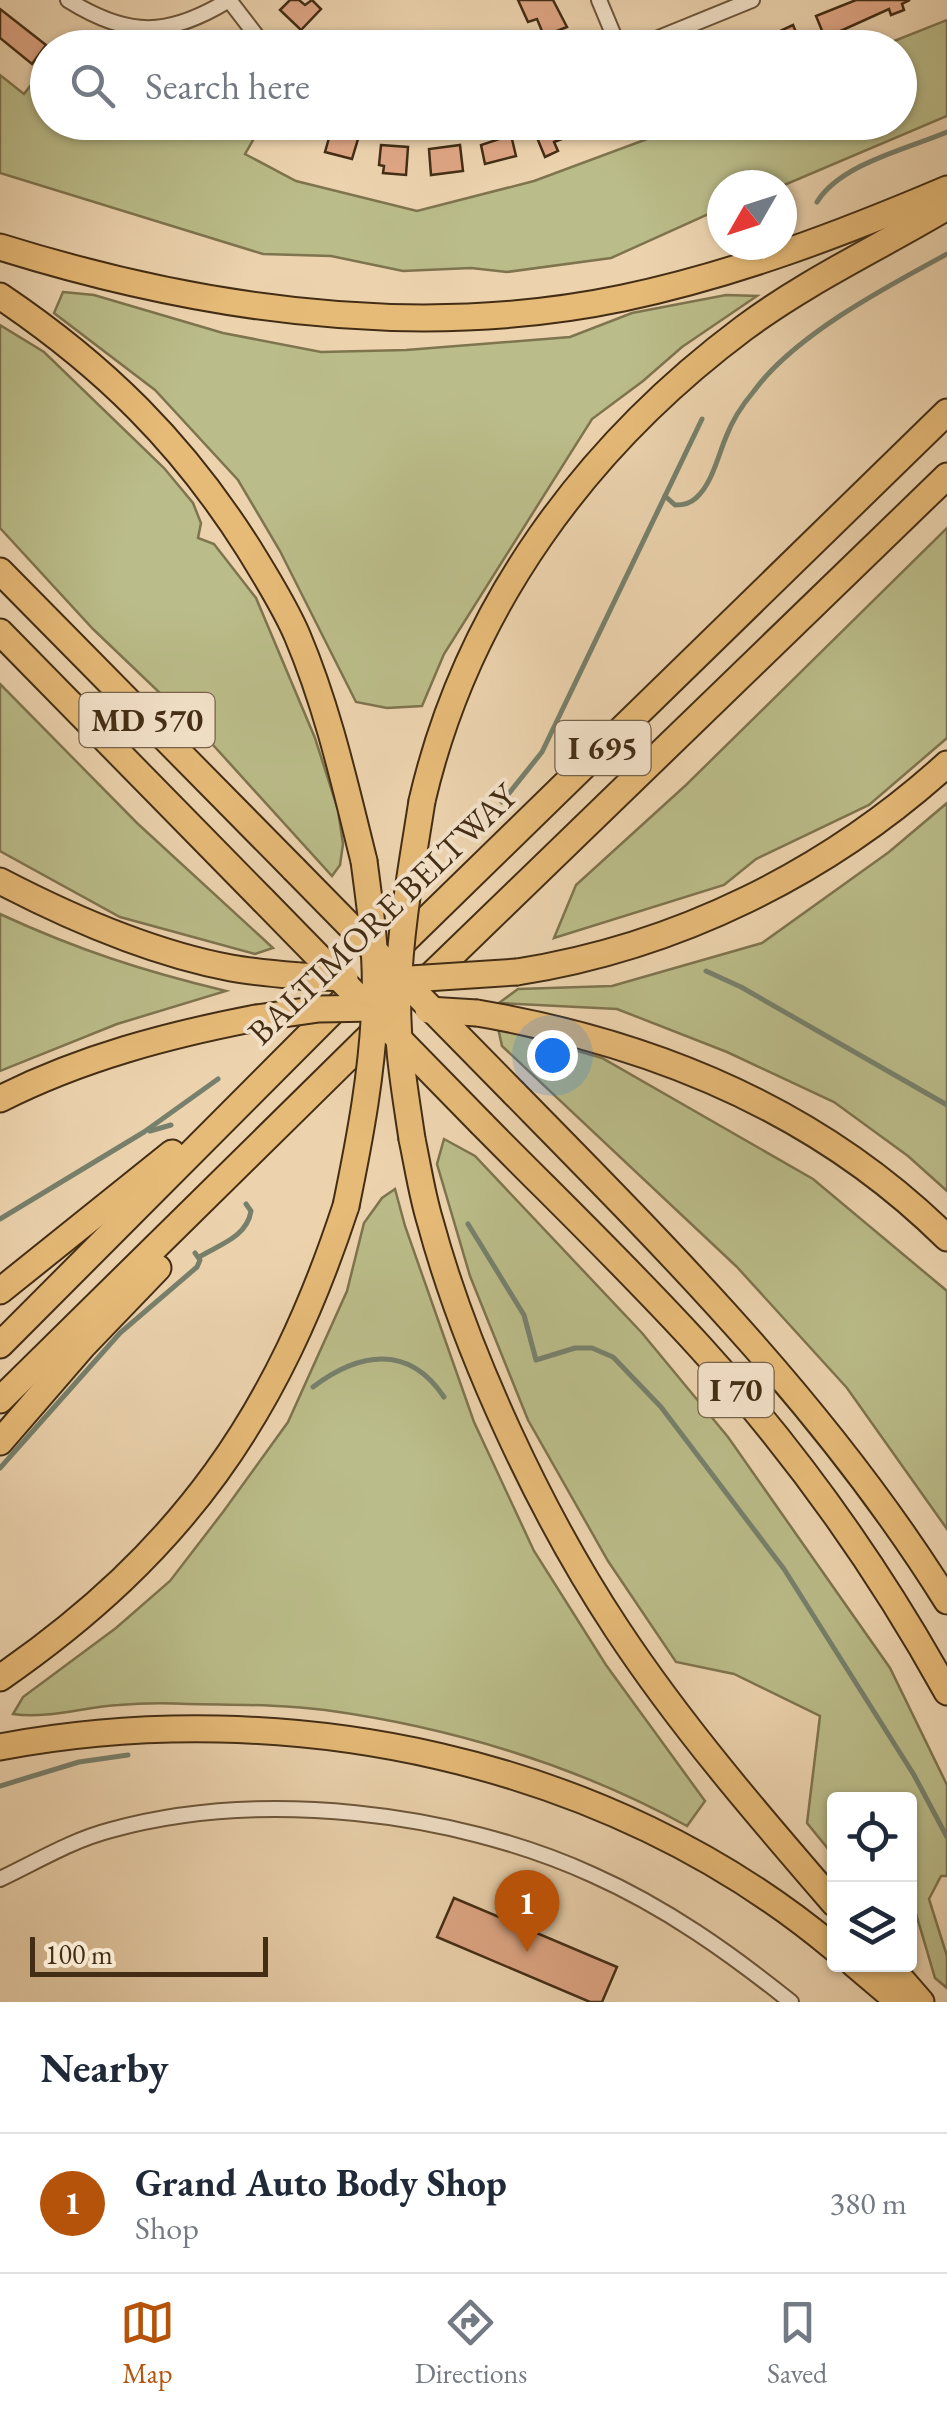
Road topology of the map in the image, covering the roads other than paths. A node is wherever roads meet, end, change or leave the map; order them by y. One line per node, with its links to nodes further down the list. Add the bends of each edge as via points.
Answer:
1 (68, 0): 2 (street, via 93,15 162,29)
2 (229, 0): 5 (street)
3 (599, 0): 6 (street)
4 (752, 0): 7 (street)
5 (252, 30)
6 (612, 30)
7 (678, 30)
8 (947, 189): 10 (highway, via 814,245 724,273 619,298 485,315 257,307 77,271)
9 (947, 208): 33 (highway, bridge, via 746,326 636,420 523,559 436,741 406,902 398,995 412,1140 429,1220 496,1402 617,1629)
10 (0, 247)
11 (0, 296): 29 (highway, bridge, via 94,366 159,427 268,579 302,648 337,752 364,862 376,1001 346,1206 322,1280 262,1404 172,1530 74,1625)
12 (947, 412): 21 (highway, BALTIMORE BELTWAY / I 695)
13 (947, 476): 20 (highway, I 695)
14 (0, 571): 17 (highway, MD 570)
15 (0, 632): 19 (highway, MD 570)
16 (947, 764): 18 (highway, bridge, via 864,832 746,901 623,947 517,972 403,980 228,968 114,932)
17 (294, 869): 28 (highway, I 70, bridge, via 735,1320 867,1484)
18 (0, 881)
19 (264, 900): 30 (highway, I 70, bridge, via 690,1337 832,1512)
20 (382, 1024): 26 (highway, I 695); 27 (highway)
21 (258, 1084): 24 (highway); 25 (highway, BALTIMORE BELTWAY / I 695)
22 (0, 1099): 23 (highway, bridge, via 100,1058 256,1018 389,1008 478,1013 610,1042 715,1080 852,1160)
23 (947, 1238)
24 (0, 1291)
25 (0, 1345)
26 (0, 1400)
27 (0, 1442)
28 (947, 1600)
29 (0, 1678)
30 (947, 1692)
31 (0, 1747): 34 (highway, via 102,1732 227,1728 426,1754 553,1791 665,1838 731,1874)
32 (0, 1880): 37 (street, via 111,1829 276,1807 367,1814 451,1830 594,1875 681,1922)
33 (827, 1895)
34 (827, 1943)
35 (863, 1972): 38 (highway)
36 (895, 1972): 39 (highway)
37 (790, 2002)
38 (899, 2002)
39 (920, 2002)

